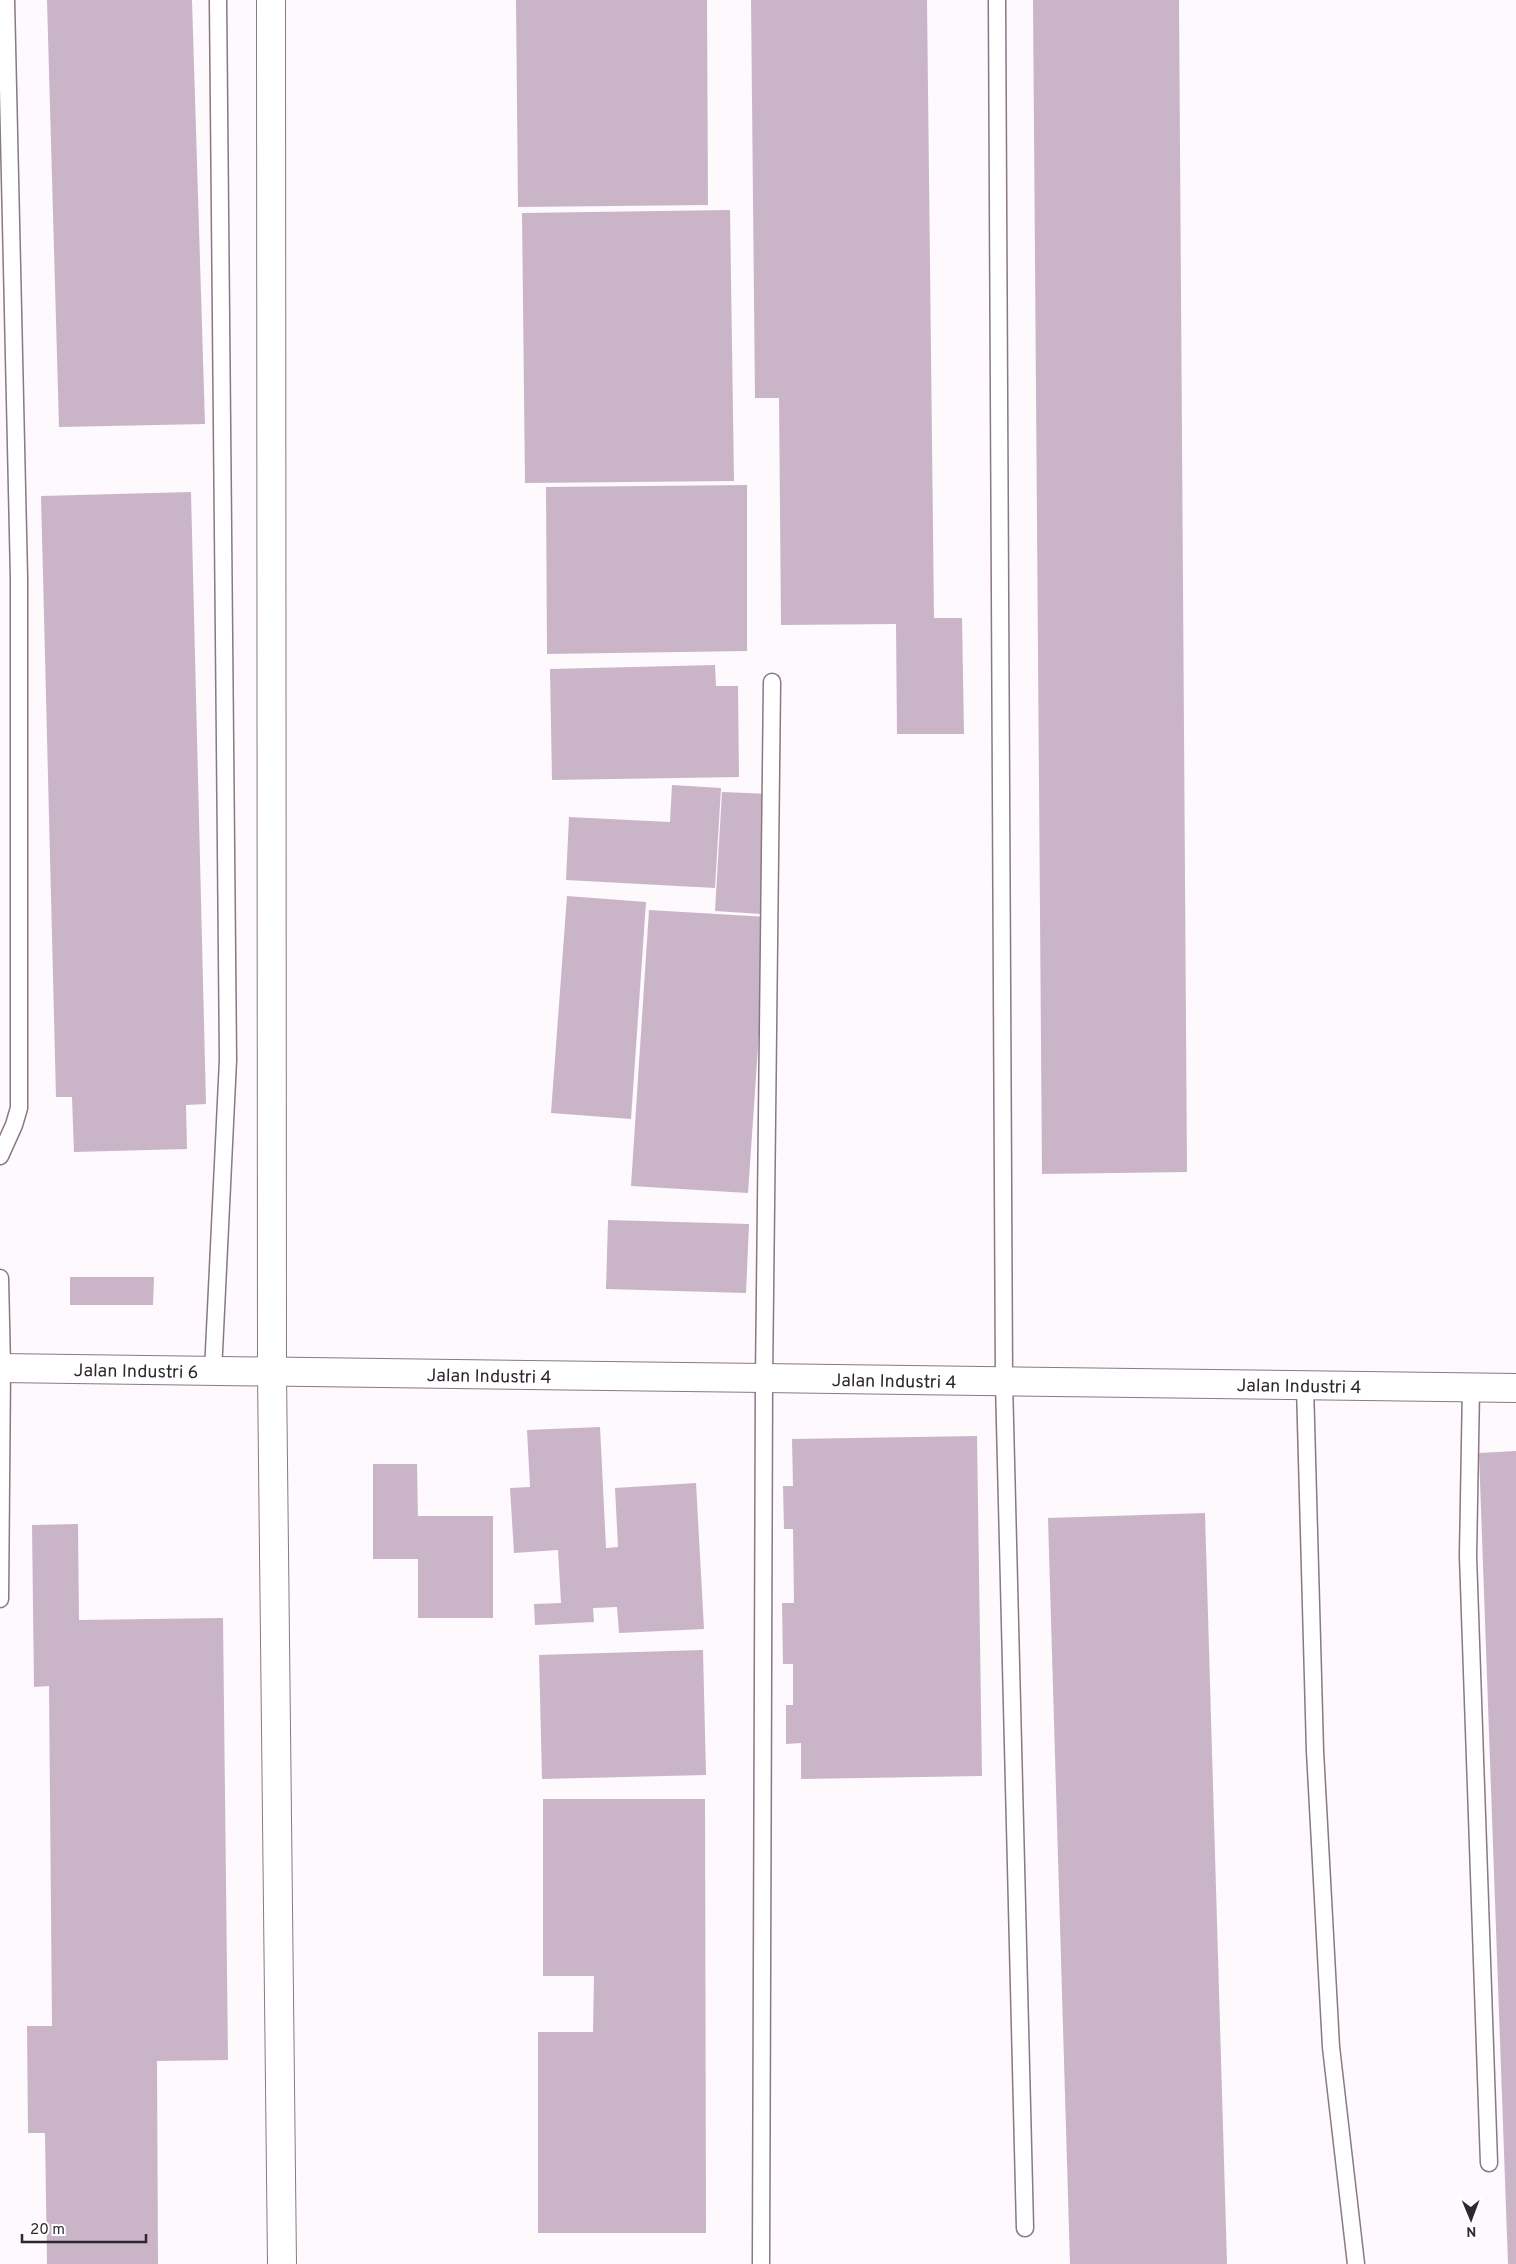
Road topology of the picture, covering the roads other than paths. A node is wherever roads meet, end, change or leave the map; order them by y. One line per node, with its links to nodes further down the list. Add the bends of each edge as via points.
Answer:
1 (6, 0): 6 (lane, via 19,578 19,1108)
2 (218, 0): 9 (lane, via 228,1060)
3 (271, 0): 10 (street)
4 (997, 0): 12 (lane)
5 (772, 682): 11 (lane)
6 (0, 1156)
7 (0, 1278): 8 (lane)
8 (1, 1368): 9 (street, Jalan Industri 6); 16 (lane)
9 (213, 1372): 10 (street, Jalan Industri 6)
10 (272, 1373): 11 (street, Jalan Industri 4); 19 (street)
11 (764, 1379): 12 (street, Jalan Industri 4); 20 (lane)
12 (1004, 1382): 13 (street, Jalan Industri 4); 18 (lane)
13 (1306, 1386): 14 (street, Jalan Industri 4); 21 (lane, via 1315,1751 1330,2037)
14 (1471, 1388): 15 (street, Jalan Industri 4); 17 (lane, via 1468,1556)
15 (1516, 1388)
16 (0, 1599)
17 (1489, 2162)
18 (1025, 2228)
19 (282, 2264)
20 (761, 2264)
21 (1356, 2264)

